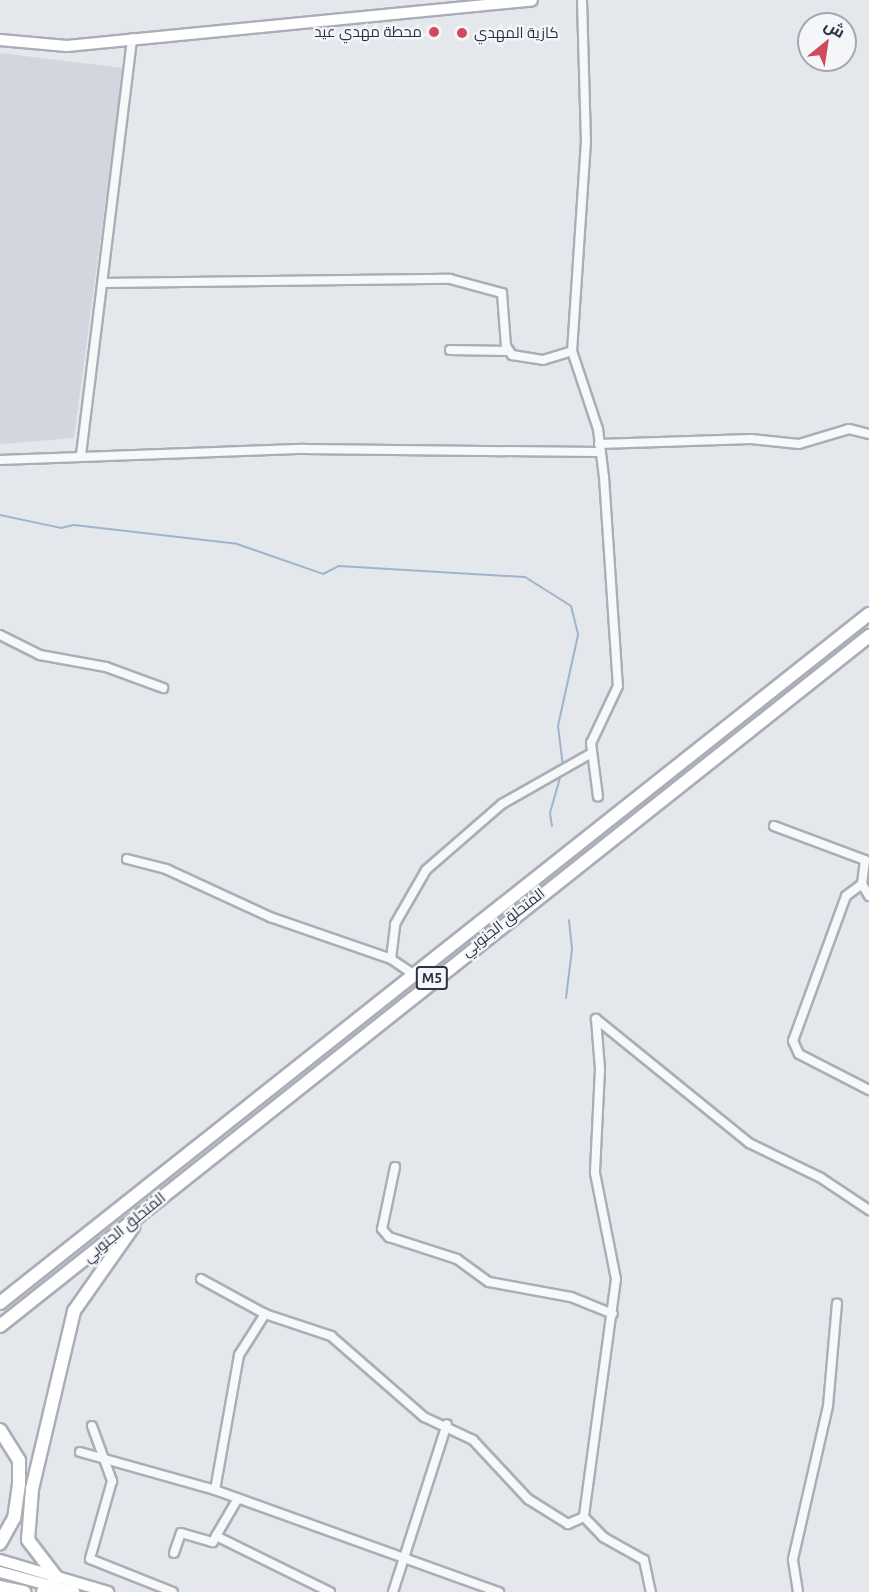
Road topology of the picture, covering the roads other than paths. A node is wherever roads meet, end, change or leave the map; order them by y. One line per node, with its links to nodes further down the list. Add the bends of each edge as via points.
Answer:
1 (532, 0): 3 (main road)
2 (582, 0): 8 (street, via 586,141)
3 (132, 38): 4 (main road, via 67,46); 5 (street)
4 (0, 40)
5 (104, 284): 7 (street, via 459,280 502,293); 11 (street)
6 (450, 350): 7 (street)
7 (508, 351): 8 (street, via 517,358 543,360)
8 (572, 351): 10 (street)
9 (869, 434): 10 (street, via 849,429 799,444 751,439)
10 (598, 448): 11 (street); 17 (street, via 612,557 618,686 596,725)
11 (81, 455): 12 (street)
12 (0, 460)
13 (869, 614): 24 (highway, المتحلق الجنوبي / M5)
14 (0, 635): 16 (street, via 40,655 106,667)
15 (869, 636): 28 (highway, المتحلق الجنوبي / M5, via 470,948)
16 (163, 688)
17 (590, 754): 18 (street); 23 (street, via 502,804 426,870 395,924)
18 (598, 797)
19 (774, 826): 21 (street, via 865,860)
20 (127, 859): 23 (street, via 166,869 270,917)
21 (862, 884): 22 (street); 25 (street, via 846,896 793,1041 799,1054)
22 (869, 896)
23 (391, 959): 24 (street)
24 (413, 974): 30 (highway, المتحلق الجنوبي / M5)
25 (869, 1090)
26 (395, 1167): 33 (street, via 382,1229 389,1237 457,1259 489,1282 571,1297)
27 (869, 1210): 33 (street, via 821,1178 749,1143 596,1019 600,1069 595,1173 616,1279)
28 (144, 1212): 34 (highway, المتحلق الجنوبي / M5); 49 (highway, via 78,1302 66,1338 25,1527)
29 (201, 1279): 32 (street)
30 (0, 1303)
31 (837, 1304): 59 (street, via 828,1407 793,1559)
32 (266, 1314): 35 (street, via 331,1335 424,1417); 40 (street, via 239,1354)
33 (613, 1314): 42 (street)
34 (0, 1326)
35 (447, 1424): 42 (street, via 473,1440 528,1499 568,1524); 46 (street)
36 (92, 1426): 39 (street)
37 (0, 1430): 44 (highway, via 14,1449 19,1473 14,1518)
38 (80, 1452): 39 (street)
39 (109, 1464): 40 (street); 54 (street, via 112,1481 90,1559)
40 (215, 1490): 41 (street)
41 (237, 1500): 43 (street); 46 (street)
42 (584, 1517): 58 (street, via 603,1537 644,1560)
43 (216, 1536): 45 (street, via 213,1542 181,1533); 55 (street)
44 (0, 1543)
45 (174, 1553)
46 (402, 1559): 56 (street); 57 (street)
47 (0, 1560): 49 (main road)
48 (0, 1572): 49 (main road)
49 (51, 1585): 52 (main road); 53 (main road)
50 (0, 1587): 51 (highway)
51 (24, 1592)
52 (74, 1592)
53 (108, 1592)
54 (173, 1592)
55 (330, 1592)
56 (393, 1592)
57 (499, 1592)
58 (651, 1592)
59 (798, 1592)

